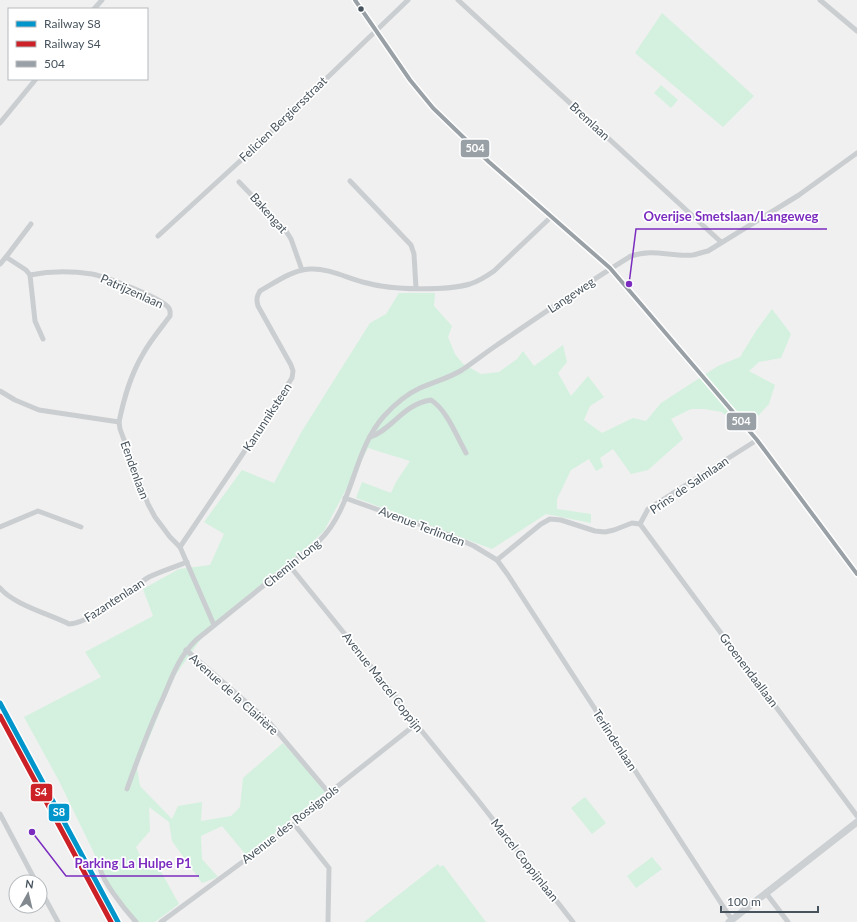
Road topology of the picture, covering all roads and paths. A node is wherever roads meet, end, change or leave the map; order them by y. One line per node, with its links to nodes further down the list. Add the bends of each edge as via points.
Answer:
1 (102, 0): 6 (street)
2 (355, 0): 7 (street)
3 (408, 0): 7 (street, Felicien Bergiersstraat)
4 (458, 0): 17 (street, Bremlaan)
5 (820, 0): 8 (street)
6 (95, 8)
7 (376, 30): 14 (street, via 410,80 433,108 489,162); 16 (street, Felicien Bergiersstraat, via 251,151)
8 (857, 31)
9 (35, 80): 10 (street)
10 (0, 123)
11 (857, 153): 17 (street, Langeweg, via 800,196)
12 (350, 181): 23 (street, via 411,245)
13 (239, 182): 21 (street, Bakengat, via 286,231)
14 (552, 216): 20 (street); 23 (street, Kanunniksteen, via 484,278 454,287)
15 (31, 224): 18 (street)
16 (158, 236)
17 (721, 242): 20 (street, Langeweg, via 708,251 693,255 638,253)
18 (6, 257): 19 (street); 22 (street)
19 (0, 264)
20 (610, 268): 25 (street, Langeweg); 29 (street)
21 (302, 270): 23 (street, Kanunniksteen, via 322,270 368,284); 35 (street, Kanunniksteen, via 260,291 256,300 291,365 293,371 290,382)
22 (30, 275): 24 (street, via 35,321); 27 (street, Patrijzenlaan, via 74,273 104,277 168,306 170,316 143,353 123,402)
23 (416, 288)
24 (42, 340)
25 (478, 359): 28 (street, Chemin Long, via 453,375 402,399 384,416)
26 (0, 391): 27 (street, via 39,410)
27 (119, 422): 35 (street, Eendenlaan, via 148,504 155,517)
28 (370, 437): 30 (street, via 377,435 405,411 431,400 444,413); 31 (street, Chemin Long)
29 (757, 440): 32 (street, Prins de Salmlaan, via 648,509); 39 (street)
30 (466, 453)
31 (345, 498): 36 (street, Avenue Terlinden, via 452,536); 38 (street, Chemin Long, via 329,532)
32 (640, 524): 36 (street, Prins de Salmlaan, via 632,523 605,532 550,519); 48 (street, Groenendaallaan)
33 (0, 527): 34 (street, via 38,511)
34 (81, 527)
35 (180, 547): 37 (street, Eendenlaan)
36 (497, 560): 55 (street, Terlindenlaan)
37 (187, 562): 40 (street, Fazantenlaan, via 149,578 86,620 73,624 13,599); 41 (street, Eendenlaan)
38 (289, 565): 41 (street, Chemin Long); 43 (street, Avenue Marcel Coppijn)
39 (857, 574)
40 (0, 588)
41 (214, 625): 42 (street, Chemin Long)
42 (186, 650): 44 (street, Chemin Long, via 151,724); 45 (street, Avenue de la Clairière, via 269,722)
43 (416, 724): 45 (street, Avenue des Rossignols); 46 (street, Avenue Marcel Coppijn)
44 (127, 789)
45 (329, 793): 50 (street, Avenue des Rossignols)
46 (478, 799): 60 (street, Marcel Coppijnlaan)
47 (0, 814): 52 (street)
48 (857, 816)
49 (857, 822): 53 (main road)
50 (294, 824): 58 (street, Avenue des Rossignols); 59 (street, via 329,868)
51 (100, 863): 57 (street, via 100,870 120,904)
52 (32, 874)
53 (766, 893): 55 (main road); 61 (street)
54 (48, 904): 56 (street)
55 (730, 921)
56 (58, 922)
57 (136, 922)
58 (161, 922)
59 (328, 922)
60 (573, 922)
61 (788, 922)

